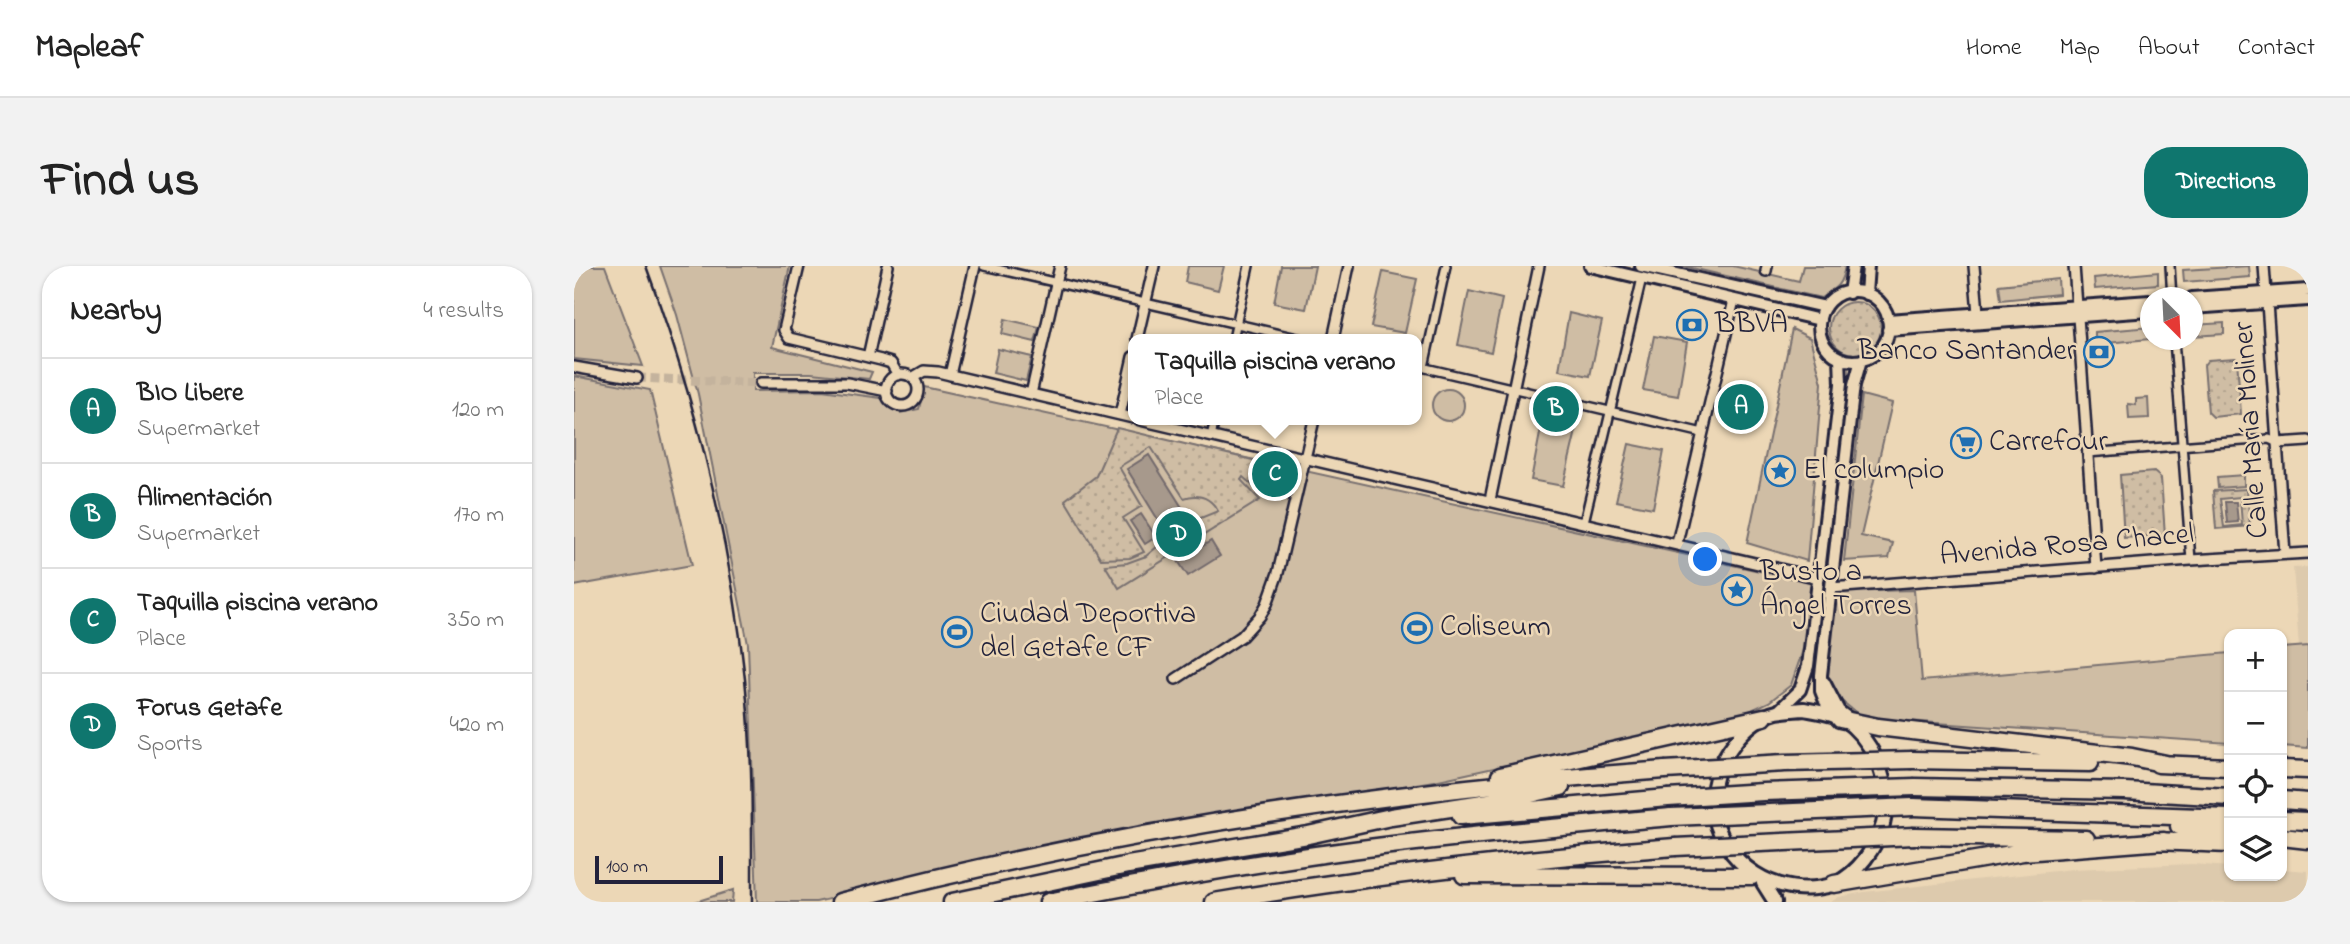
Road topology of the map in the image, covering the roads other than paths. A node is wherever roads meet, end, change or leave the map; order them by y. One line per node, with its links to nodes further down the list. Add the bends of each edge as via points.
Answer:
1 (799, 266): 44 (street, via 784,330 789,338)
2 (888, 266): 44 (street)
3 (975, 266): 51 (street)
4 (984, 266): 20 (street)
5 (1060, 266): 20 (street)
6 (1154, 266): 29 (street)
7 (1249, 266): 37 (street)
8 (1349, 266): 42 (street)
9 (1446, 266): 45 (street)
10 (1539, 266): 56 (street)
11 (1590, 266): 19 (street)
12 (1641, 266): 31 (street)
13 (1853, 266): 23 (street)
14 (1868, 266): 24 (street)
15 (1974, 266): 35 (street)
16 (2074, 266): 34 (street)
17 (2169, 266): 21 (street)
18 (2264, 266): 26 (street, Calle María Moliner)
19 (1642, 278): 27 (street); 59 (street)
20 (1056, 283): 29 (street); 58 (street)
21 (2171, 287)
22 (2308, 290): 26 (street)
23 (1849, 293): 24 (street); 31 (street, via 1840,294)
24 (1866, 294): 38 (street, via 1879,301)
25 (2203, 298): 26 (street)
26 (2267, 298): 28 (street); 32 (street); 68 (street, Calle María Moliner)
27 (1734, 300): 36 (street); 65 (street)
28 (2308, 300)
29 (1145, 303): 37 (street); 39 (street)
30 (2140, 303): 34 (street)
31 (1825, 307): 36 (street)
32 (2203, 307)
33 (2140, 311): 34 (street)
34 (2078, 312): 35 (street); 38 (street); 70 (street)
35 (1978, 313): 38 (street)
36 (1820, 320): 46 (street, via 1825,347)
37 (1236, 324): 40 (street); 41 (street)
38 (1888, 325): 47 (street, via 1877,353)
39 (1138, 334)
40 (1234, 334)
41 (1280, 334)
42 (1334, 334)
43 (2175, 350): 69 (street)
44 (868, 356): 50 (street, via 891,363)
45 (1422, 358)
46 (1840, 358): 47 (street); 79 (street)
47 (1861, 360): 80 (street, via 1854,385)
48 (574, 366): 52 (street)
49 (1422, 366): 56 (street)
50 (898, 375): 53 (street); 57 (street)
51 (950, 375): 53 (street, via 924,371); 58 (street)
52 (638, 377)
53 (912, 378): 57 (street, via 918,391 910,404 895,404)
54 (1128, 379): 60 (street)
55 (761, 383): 57 (street, via 847,383)
56 (1513, 388): 59 (street); 72 (street)
57 (887, 391)
58 (1031, 394): 60 (street)
59 (1611, 410): 65 (street); 73 (street)
60 (1120, 415): 61 (street)
61 (1128, 417)
62 (1162, 425): 66 (street)
63 (1214, 425): 66 (street)
64 (1313, 425): 71 (street)
65 (1703, 433): 74 (street)
66 (1211, 436): 71 (street)
67 (2308, 441): 68 (street)
68 (2278, 443): 69 (street, via 2269,439); 76 (street, Calle María Moliner)
69 (2182, 447): 70 (street); 77 (street)
70 (2087, 453): 78 (street)
71 (1305, 458): 72 (street); 82 (street, via 1278,573 1261,616 1241,636)
72 (1490, 500): 73 (street)
73 (1584, 522): 74 (street)
74 (1677, 544): 79 (street)
75 (2308, 553): 76 (street, Avenida Rosa Chacel)
76 (2285, 554): 77 (street, Avenida Rosa Chacel)
77 (2191, 559): 78 (street, Avenida Rosa Chacel)
78 (2096, 568): 80 (street, Avenida Rosa Chacel)
79 (1819, 578): 83 (street, via 1806,677 1794,698)
80 (1831, 587): 81 (street)
81 (1821, 675): 84 (street); 84 (street, via 1821,691)
82 (1176, 679)
83 (1770, 715): 84 (main road, via 1804,709); 90 (highway); 107 (main road, via 1743,731 1714,781 1717,829 1729,852)
84 (1841, 718): 85 (highway, via 1878,727); 108 (main road, via 1867,745 1882,772 1886,797 1883,824 1870,852 1856,870)
85 (2166, 764): 86 (highway); 89 (highway, bridge, via 1785,762)
86 (2224, 767)
87 (2287, 769): 88 (highway)
88 (2308, 770)
89 (1622, 774): 90 (highway); 99 (highway)
90 (1435, 790): 109 (highway, via 1122,837)
91 (2224, 797): 99 (highway, bridge, via 1915,788 1763,792 1441,818)
92 (2287, 800): 93 (highway)
93 (2308, 802)
94 (2112, 814): 95 (highway); 98 (highway, via 2132,821); 111 (highway, bridge, via 1913,807 1671,817 1316,855)
95 (2224, 818)
96 (2287, 820): 97 (highway)
97 (2308, 821)
98 (2224, 830)
99 (1308, 835): 110 (highway)
100 (2287, 838): 101 (highway)
101 (2308, 840)
102 (2164, 841): 103 (highway); 106 (highway, bridge, via 1914,836 1675,847); 108 (highway, via 2023,852)
103 (2224, 844)
104 (2287, 848): 105 (highway)
105 (2308, 850)
106 (1367, 878): 107 (highway); 112 (highway)
107 (1757, 879): 108 (main road, via 1794,892); 113 (main road)
108 (1831, 886): 114 (main road)
109 (840, 902)
110 (951, 902)
111 (1048, 902)
112 (1213, 902)
113 (1775, 902)
114 (1811, 902)

